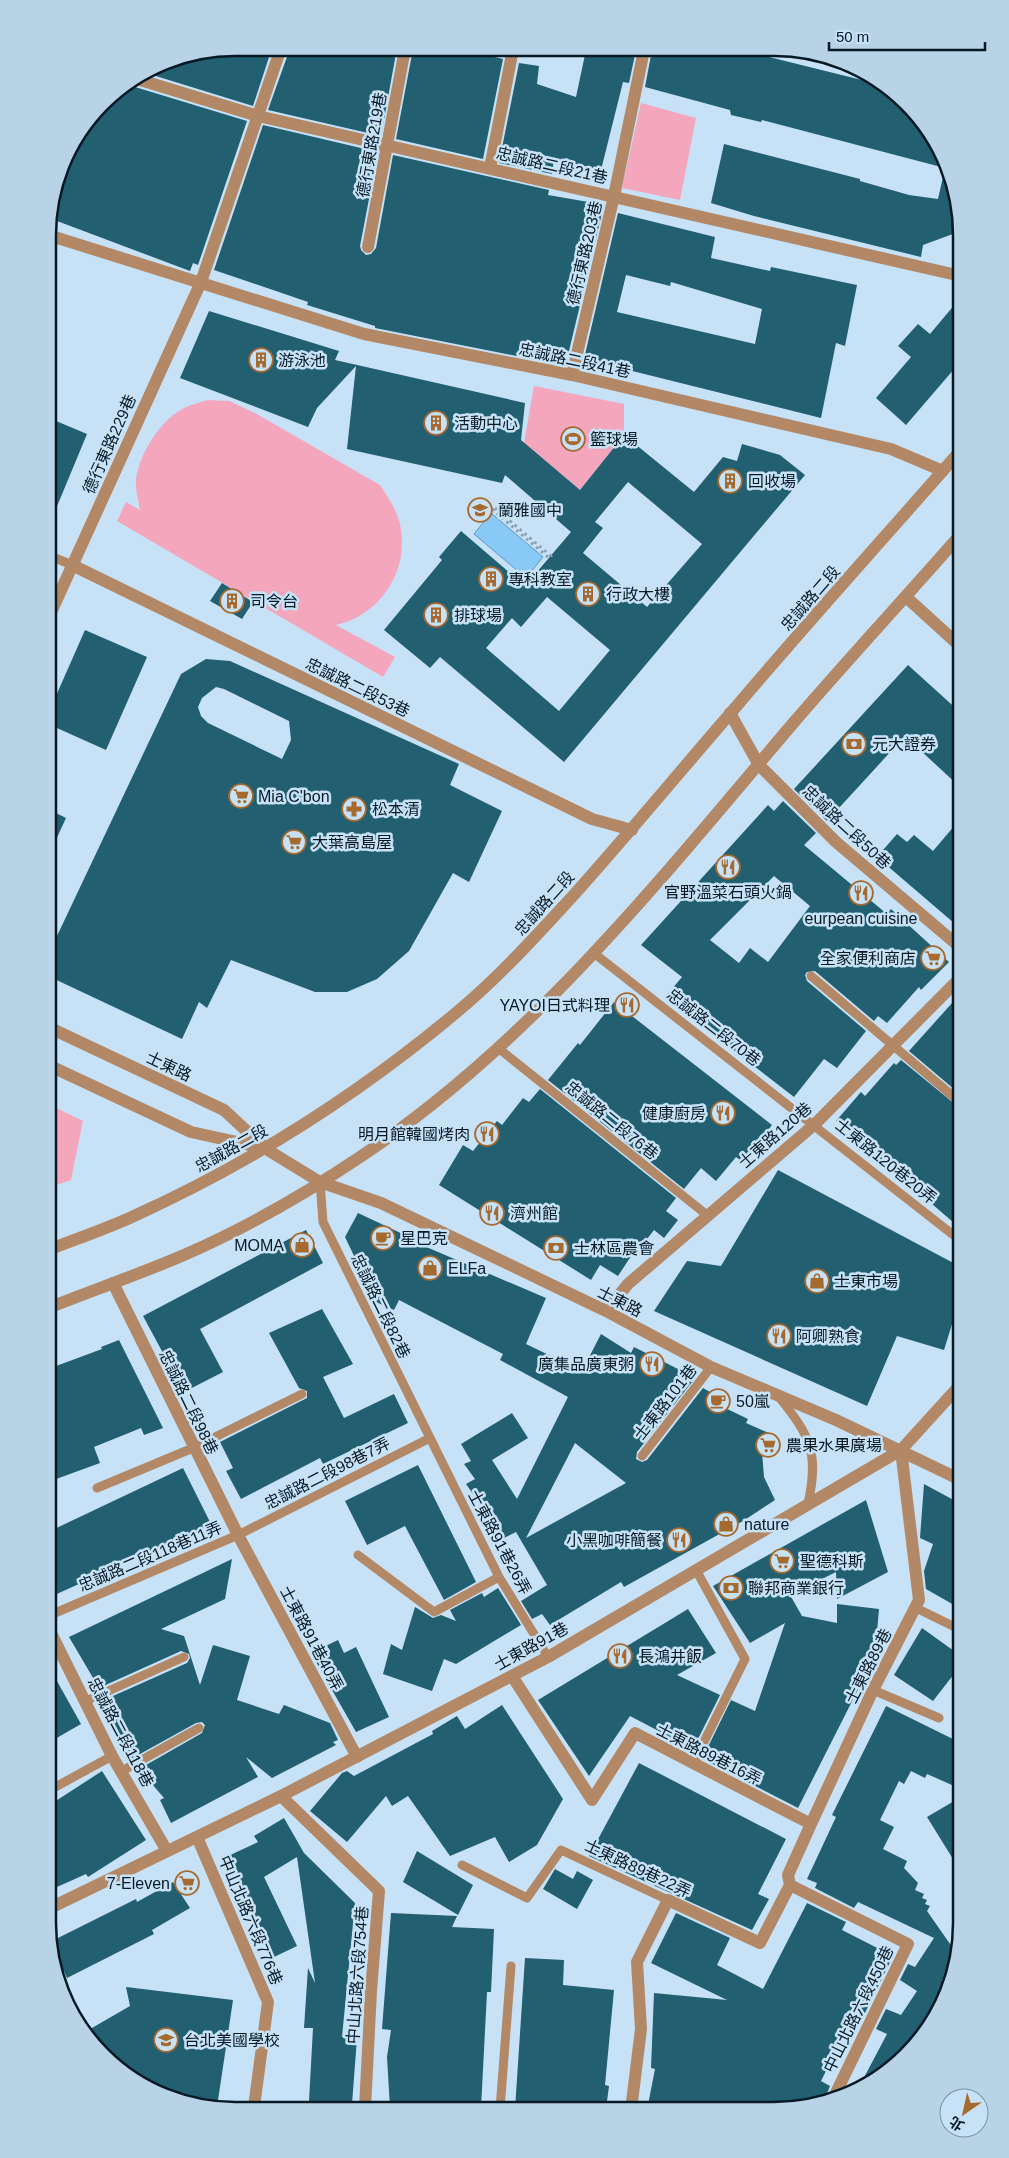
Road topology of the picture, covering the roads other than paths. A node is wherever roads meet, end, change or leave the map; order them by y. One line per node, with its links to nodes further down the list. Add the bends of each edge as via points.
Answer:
1 (278, 56): 6 (street)
2 (404, 56): 7 (street, 德行東路219巷)
3 (511, 56): 8 (street)
4 (643, 56): 9 (street, 德行東路203巷)
5 (144, 81): 6 (street, 忠誠路二段21巷)
6 (258, 116): 7 (street, 忠誠路二段21巷); 13 (street, 德行東路229巷)
7 (388, 145): 8 (street, 忠誠路二段21巷); 11 (street, 德行東路219巷)
8 (490, 168): 9 (street, 忠誠路二段21巷)
9 (614, 196): 12 (street, 忠誠路二段21巷); 14 (street, 德行東路203巷)
10 (56, 237): 13 (street, 忠誠路二段41巷)
11 (368, 247)
12 (953, 274)
13 (201, 282): 14 (street, 忠誠路二段41巷, via 364,334); 19 (street, 德行東路229巷)
14 (572, 375): 16 (street, 忠誠路二段41巷, via 891,449)
15 (953, 460): 16 (street, 忠誠路二段)
16 (943, 471): 23 (street, 忠誠路二段)
17 (953, 543): 20 (street)
18 (56, 558): 19 (lane)
19 (72, 565): 21 (street, 德行東路229巷); 25 (street, 忠誠路二段53巷, via 592,819)
20 (906, 597): 22 (street); 24 (street)
21 (56, 601)
22 (953, 640)
23 (730, 713): 24 (street, 忠誠路二段50巷); 25 (street, 忠誠路二段)
24 (759, 765): 26 (street, 忠誠路二段50巷, via 836,842); 27 (street)
25 (632, 830): 36 (street, 忠誠路二段, via 513,960 459,1010 384,1071)
26 (953, 941)
27 (595, 954): 32 (street); 35 (lane, 忠誠路二段70巷)
28 (811, 976): 31 (lane)
29 (953, 986): 31 (street, 士東路120巷)
30 (56, 1030): 36 (street, 士東路, via 224,1110)
31 (894, 1045): 34 (lane); 35 (street, 士東路120巷)
32 (498, 1048): 37 (street, via 430,1106); 38 (lane, 忠誠路二段76巷)
33 (56, 1069): 36 (street, 士東路, via 191,1132)
34 (953, 1096)
35 (815, 1124): 38 (street, 士東路120巷); 39 (lane, 士東路120巷20弄)
36 (266, 1149): 37 (street, 士東路); 40 (street, 忠誠路二段, via 187,1192)
37 (320, 1182): 41 (street, via 256,1220 184,1255); 43 (street, 士東路, via 381,1204); 48 (lane, 忠誠路二段82巷, via 323,1222)
38 (707, 1216): 43 (street, 士東路120巷, via 628,1284)
39 (953, 1235)
40 (56, 1247)
41 (113, 1283): 42 (street); 49 (street, 忠誠路二段98巷)
42 (56, 1305)
43 (606, 1312): 44 (street, 士東路)
44 (711, 1367): 45 (street, 士東路); 51 (lane, 士東路101巷)
45 (775, 1393): 50 (street, 士東路); 54 (lane, via 810,1442 814,1474)
46 (953, 1393): 50 (street, 士東路91巷)
47 (302, 1394): 49 (lane)
48 (430, 1438): 55 (lane, 忠誠路二段98巷7弄); 58 (lane, 士東路91巷26弄)
49 (193, 1448): 53 (lane); 55 (street, 忠誠路二段98巷)
50 (901, 1450): 52 (street, 士東路); 54 (street, 士東路91巷); 59 (street, 士東路89巷, via 919,1600)
51 (642, 1456)
52 (953, 1476)
53 (97, 1488)
54 (808, 1504): 57 (street, 士東路91巷)
55 (238, 1535): 60 (lane, 忠誠路二段118巷11弄); 71 (street, 士東路91巷40弄)
56 (358, 1555): 58 (lane, via 434,1612)
57 (696, 1570): 64 (street, 士東路91巷); 72 (lane, via 745,1659)
58 (499, 1577): 64 (lane, 士東路91巷26弄)
59 (916, 1608): 61 (lane); 66 (street, 士東路89巷)
60 (56, 1613)
61 (953, 1626)
62 (56, 1643): 67 (street, 忠誠路二段118巷)
63 (184, 1657): 67 (lane)
64 (548, 1657): 65 (street, 士東路91巷)
65 (512, 1676): 71 (street, 士東路91巷); 72 (street, 士東路89巷16弄, via 592,1800 635,1733)
66 (873, 1690): 68 (lane); 76 (street, 士東路89巷)
67 (86, 1701): 70 (street, 忠誠路二段118巷)
68 (939, 1718)
69 (199, 1728): 73 (lane)
70 (112, 1756): 73 (street, 忠誠路二段118巷); 74 (lane)
71 (357, 1757): 75 (street, 士東路91巷)
72 (693, 1764): 76 (street, 士東路89巷16弄)
73 (122, 1771): 78 (street, 忠誠路二段118巷)
74 (56, 1787)
75 (281, 1796): 77 (street, 士東路91巷); 86 (street, 中山北路六段754巷, via 379,1891)
76 (811, 1824): 80 (street, 士東路89巷, via 788,1876)
77 (197, 1837): 78 (street, 士東路91巷); 85 (street, 中山北路六段776巷, via 268,2002)
78 (168, 1851): 82 (street, 士東路91巷)
79 (462, 1865): 81 (lane, 士東路89巷22弄, via 527,1898 561,1850)
80 (790, 1885): 81 (street, 士東路89巷22弄, via 760,1943); 84 (street, 中山北路六段450巷, via 908,1944)
81 (668, 1900): 88 (street, via 637,1962 641,2029)
82 (56, 1906)
83 (511, 1966): 87 (lane)
84 (838, 2090)
85 (255, 2102)
86 (365, 2102)
87 (501, 2102)
88 (632, 2102)

